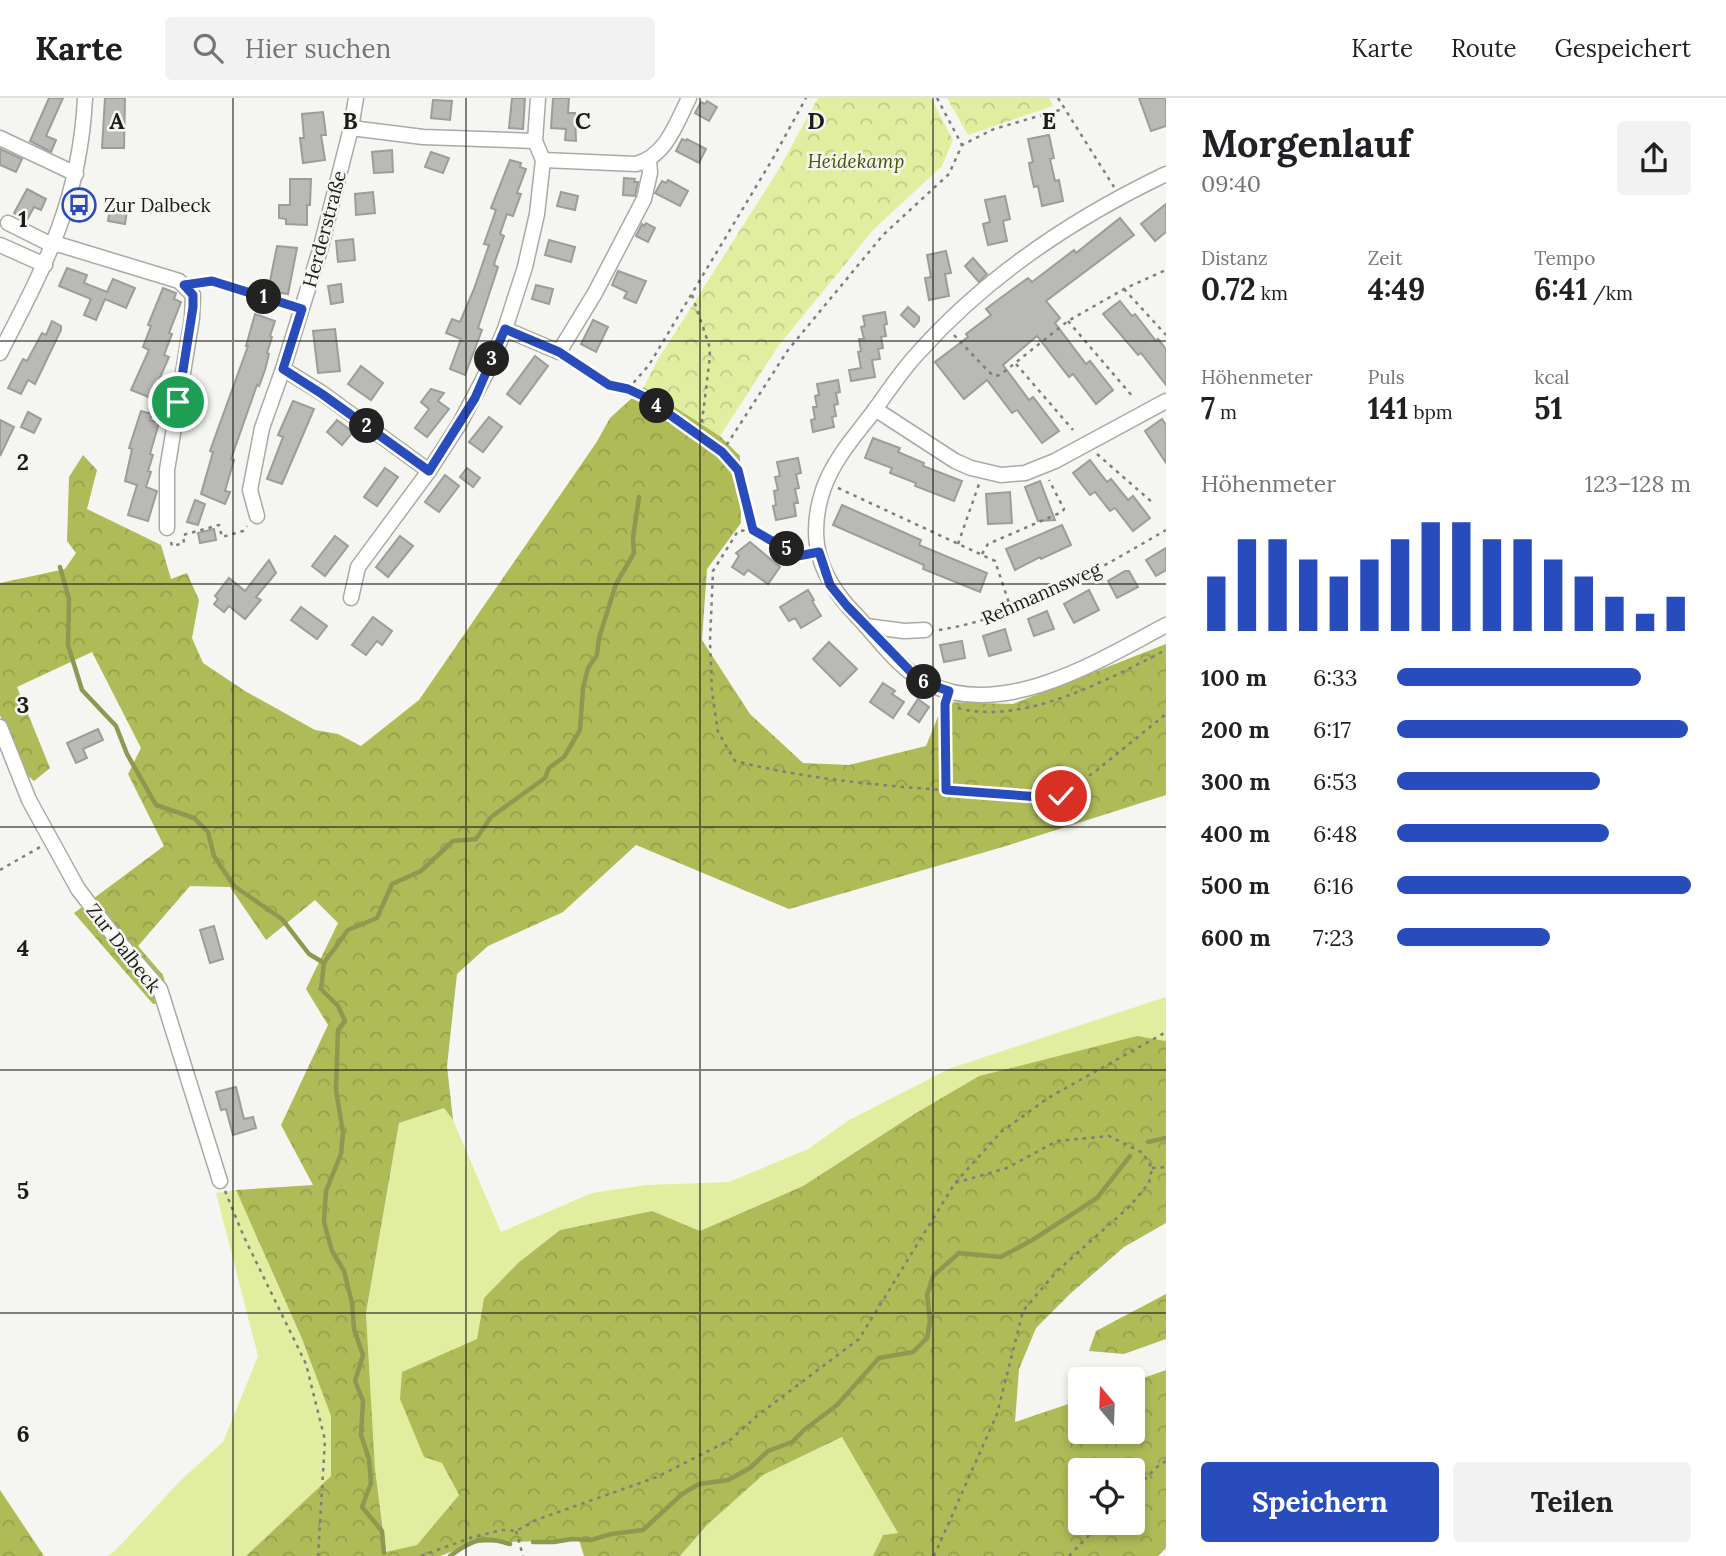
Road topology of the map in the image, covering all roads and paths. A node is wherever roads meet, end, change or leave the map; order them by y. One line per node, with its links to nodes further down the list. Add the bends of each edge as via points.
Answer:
1 (85, 98): 15 (street)
2 (356, 98): 9 (street, Herderstraße)
3 (538, 98): 11 (street)
4 (689, 98): 14 (street, via 660,152)
5 (806, 98): 25 (path)
6 (937, 98): 12 (path)
7 (1058, 98): 8 (path)
8 (1063, 109): 12 (path, via 994,129); 17 (path)
9 (351, 128): 11 (street, via 422,137); 26 (street, Herderstraße)
10 (0, 138): 15 (street)
11 (535, 141): 13 (street)
12 (962, 145): 42 (path, via 949,174 883,235 788,350)
13 (543, 160): 14 (street, via 636,164); 28 (street, via 537,214)
14 (649, 160): 31 (street, via 644,199)
15 (76, 174): 20 (street)
16 (1166, 174): 17 (street)
17 (1119, 196): 38 (street, via 1030,253 958,313 919,352)
18 (8, 223): 20 (street)
19 (0, 245): 21 (street)
20 (54, 245): 21 (street); 23 (street)
21 (45, 265): 32 (street)
22 (1166, 271): 24 (path)
23 (184, 285): 26 (path, via 212,281); 49 (street, via 193,295 193,307 167,470)
24 (1124, 289): 27 (path); 30 (path)
25 (692, 294): 35 (path, via 649,365); 40 (path, via 710,356)
26 (302, 309): 34 (street, Herderstraße)
27 (1068, 321): 33 (path); 36 (path)
28 (505, 329): 31 (street); 44 (street, via 475,398)
29 (952, 332): 33 (path, via 995,376)
30 (1166, 335)
31 (559, 352): 35 (path, via 609,385)
32 (0, 353)
33 (1015, 362): 39 (path)
34 (283, 369): 44 (street); 48 (street, Herderstraße, via 255,459 250,490)
35 (628, 389): 40 (path)
36 (1133, 397)
37 (1166, 401): 43 (street, via 1042,467 1001,475)
38 (875, 409): 43 (street, via 955,461); 46 (street)
39 (1073, 430)
40 (703, 439): 42 (path)
41 (1091, 450): 47 (path)
42 (722, 452): 50 (path, via 738,470)
43 (983, 470): 52 (path)
44 (429, 471): 55 (street, via 358,567)
45 (1049, 479): 54 (path, via 1062,512 988,544)
46 (825, 482): 52 (path); 53 (street, via 817,514)
47 (1153, 503)
48 (257, 516): 49 (path, via 243,531 222,537 219,525 183,535 184,543 172,546)
49 (167, 528)
50 (753, 530): 53 (path, via 798,556); 63 (path, via 738,531 713,571 712,692 718,732 735,761 785,774)
51 (1166, 530): 56 (path, Rehmannsweg, via 1071,583)
52 (958, 544): 54 (path)
53 (819, 552): 58 (street, via 830,585)
54 (981, 555): 56 (path, via 995,561)
55 (351, 598)
56 (1011, 609): 59 (path, Rehmannsweg, via 976,622)
57 (1166, 625): 60 (street, via 1027,690 985,696)
58 (866, 626): 59 (street); 60 (street, via 911,672)
59 (925, 631)
60 (949, 691): 63 (path, via 945,704)
61 (1166, 714): 63 (path, via 1061,796)
62 (0, 727): 64 (street, Zur Dalbeck)
63 (946, 790)
64 (50, 841): 65 (path); 69 (street, Zur Dalbeck, via 78,888 160,989)
65 (0, 870)
66 (1166, 1032): 70 (path, via 1048,1098 1001,1132)
67 (1166, 1167): 68 (path)
68 (1152, 1168): 70 (path, via 1143,1153 1109,1136 1057,1141 1007,1168); 78 (path, via 1149,1182 1129,1207 1056,1272 1023,1311 997,1414)
69 (220, 1181): 75 (path, via 306,1364 325,1440)
70 (954, 1183): 73 (path, via 859,1339 730,1440 698,1458)
71 (1166, 1461): 72 (path)
72 (1145, 1479)
73 (516, 1531): 76 (path, via 473,1537); 77 (path)
74 (1089, 1535): 79 (path)
75 (318, 1556)
76 (421, 1556)
77 (523, 1556)
78 (934, 1556)
79 (1069, 1556)

